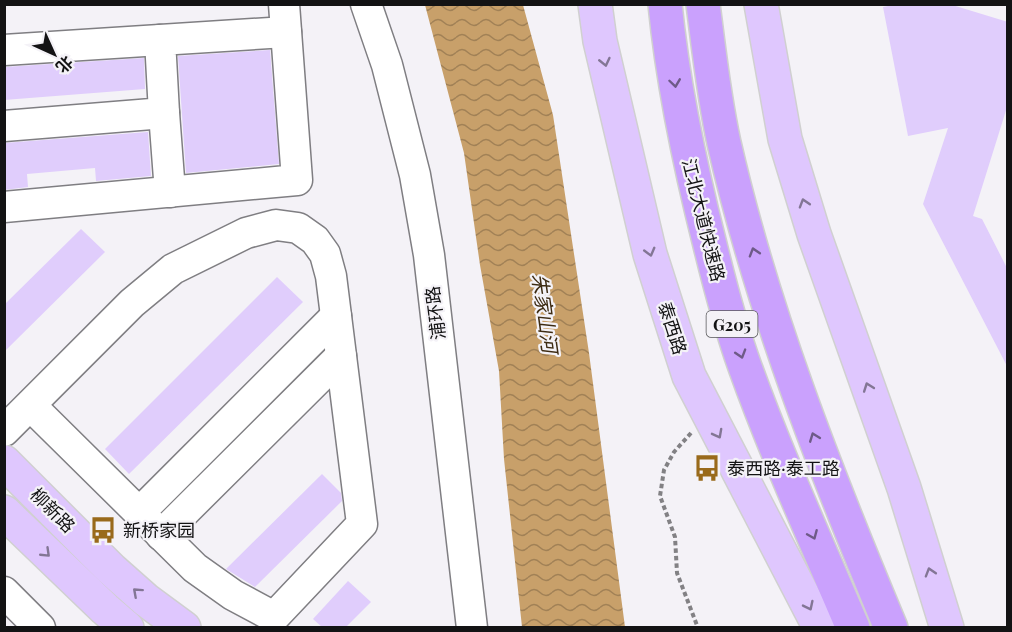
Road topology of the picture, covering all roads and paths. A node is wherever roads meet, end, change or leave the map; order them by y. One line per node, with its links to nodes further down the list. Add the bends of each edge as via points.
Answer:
1 (366, 4): 26 (street, 浦环路, via 387,65 415,175 429,255)
2 (595, 4): 16 (main road, 泰西路, one-way to 16, via 600,41 650,254 689,376)
3 (665, 4): 29 (highway, 江北大道快速路 / G205, one-way to 29, via 689,159 731,323 781,460)
4 (703, 4): 30 (highway, G205, one-way to 4, via 800,400 744,222 724,142)
5 (761, 4): 31 (main road, one-way to 5, via 904,488 807,213 785,139)
6 (285, 18): 7 (street); 11 (street, via 297,180)
7 (160, 40): 8 (street); 9 (street)
8 (4, 50)
9 (164, 113): 10 (street); 11 (street)
10 (4, 126)
11 (170, 192): 12 (street)
12 (4, 207)
13 (336, 316): 14 (street); 15 (street, via 325,254 315,240 298,228 276,225 246,233 172,269 132,303); 20 (street)
14 (341, 356): 21 (street); 21 (street, via 362,524 273,617 195,568)
15 (30, 405): 17 (street); 20 (street)
16 (707, 414): 27 (path, via 674,452 664,470 660,496 675,537 676,573); 28 (main road, 泰西路, one-way to 28)
17 (4, 431)
18 (4, 462): 25 (main road, 柳新路, one-way to 18, via 111,568)
19 (4, 512): 24 (main road, 柳新路, one-way to 24)
20 (139, 513): 21 (street)
21 (161, 536)
22 (4, 592): 23 (street)
23 (40, 627)
24 (127, 627)
25 (184, 627)
26 (472, 627)
27 (698, 627)
28 (820, 627)
29 (853, 627)
30 (891, 627)
31 (947, 627)

